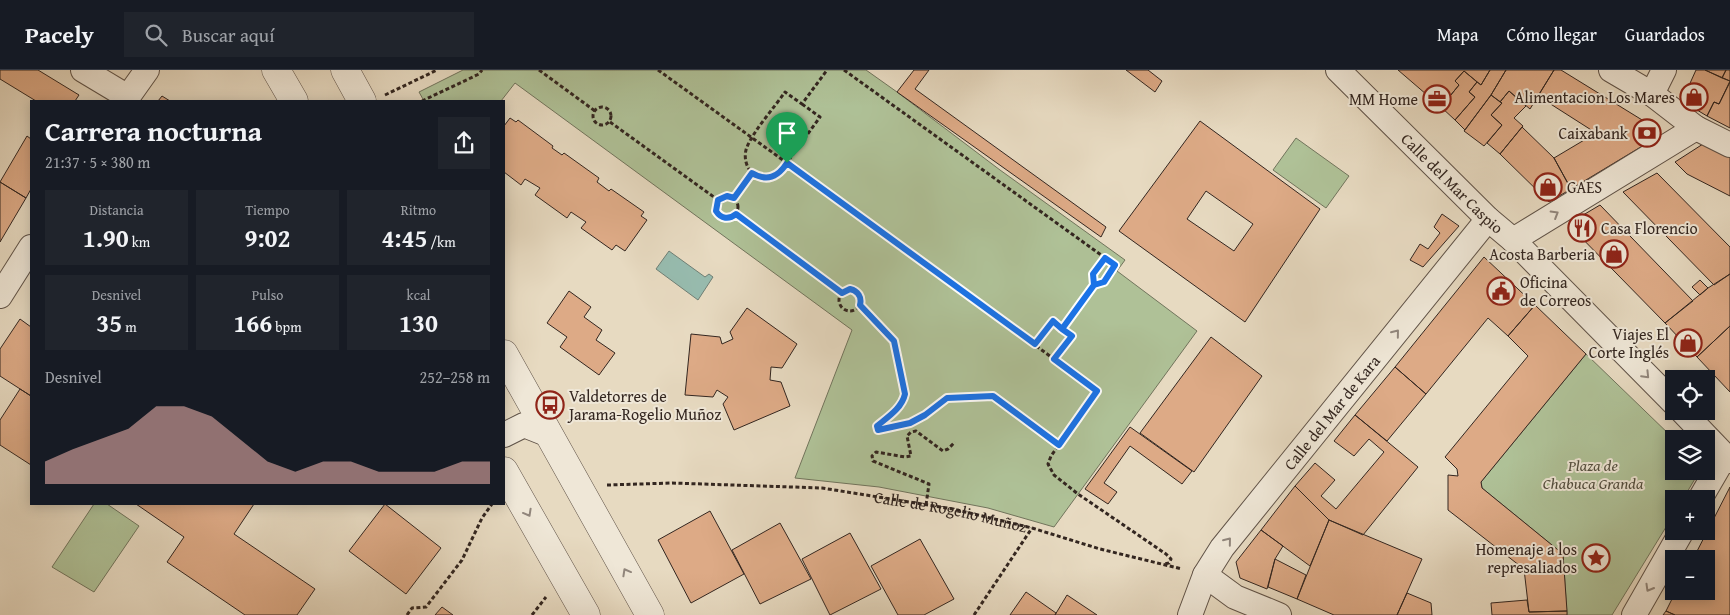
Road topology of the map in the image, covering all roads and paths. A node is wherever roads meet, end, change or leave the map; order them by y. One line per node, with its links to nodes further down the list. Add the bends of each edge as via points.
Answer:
1 (83, 70): 15 (street)
2 (147, 70): 15 (street)
3 (276, 70): 17 (street)
4 (345, 70): 16 (street)
5 (437, 70): 16 (path)
6 (482, 70): 18 (path)
7 (539, 70): 20 (path)
8 (658, 70): 23 (path)
9 (827, 70): 19 (path)
10 (844, 70): 33 (path)
11 (1338, 70): 30 (street, Calle del Mar Caspio)
12 (1611, 70): 14 (street)
13 (1664, 70): 14 (street)
14 (1652, 94): 22 (street)
15 (126, 99)
16 (371, 99)
17 (293, 100)
18 (424, 100)
19 (802, 104): 23 (path, via 785,92); 25 (path, via 820,117)
20 (595, 111): 21 (path, via 593,117 598,125); 21 (path, via 599,107 608,109 612,114)
21 (610, 122): 28 (path)
22 (1696, 128): 24 (street); 31 (street, one-way to 22)
23 (752, 138): 25 (path); 26 (path, via 745,156)
24 (1730, 145)
25 (787, 163): 26 (path, via 778,175 771,178); 39 (path)
26 (752, 173): 27 (path)
27 (734, 198): 28 (path, via 727,196); 29 (path, via 738,204)
28 (718, 200): 29 (path, via 716,207 721,217 729,218)
29 (736, 214): 36 (path)
30 (1488, 219): 31 (street, Calle del Mar Caspio); 57 (street, Calle del Mar de Kara, one-way to 30, via 1222,548)
31 (1514, 240): 42 (street, Calle del Mar Caspio, one-way to 42)
32 (30, 248): 35 (street)
33 (1105, 258): 34 (path, via 1093,274); 34 (path, via 1115,265 1104,282)
34 (1094, 285): 38 (path)
35 (2, 287)
36 (842, 293): 37 (path, via 850,289 857,291); 37 (path, via 838,301 844,310 855,311)
37 (860, 305): 47 (path, via 894,341 905,394 899,407 877,426 878,430 910,423 947,398 993,396)
38 (1062, 329): 39 (path, via 1053,321); 41 (path, via 1072,336)
39 (1035, 344): 41 (path)
40 (505, 356): 45 (street)
41 (1054, 359): 47 (path, via 1097,391)
42 (1665, 394)
43 (1691, 420): 48 (street)
44 (505, 434): 45 (street, via 524,425)
45 (549, 435): 60 (street, one-way to 45)
46 (954, 442): 53 (path, via 943,451 916,431 907,436 911,456 905,458 876,452 872,456 873,461 930,484)
47 (1059, 445): 56 (path, via 1048,464 1054,475 1166,554 1171,559)
48 (1727, 458): 51 (street)
49 (505, 473): 59 (street, one-way to 59)
50 (607, 485): 53 (path, Calle de Rogelio Muñoz, via 672,483 822,488)
51 (1706, 490)
52 (491, 505): 58 (path, via 462,560 426,607 412,608)
53 (926, 505): 54 (path, Calle de Rogelio Muñoz)
54 (1032, 528): 56 (path, Calle de Rogelio Muñoz); 61 (path)
55 (1677, 540): 64 (street, one-way to 64)
56 (1163, 564): 57 (path, Calle de Rogelio Muñoz)
57 (1205, 575): 62 (street, Calle del Mar de Kara); 63 (street, via 1235,598)
58 (407, 615)
59 (586, 615)
60 (650, 615)
61 (974, 615)
62 (1190, 615)
63 (1279, 615)
64 (1634, 615)

